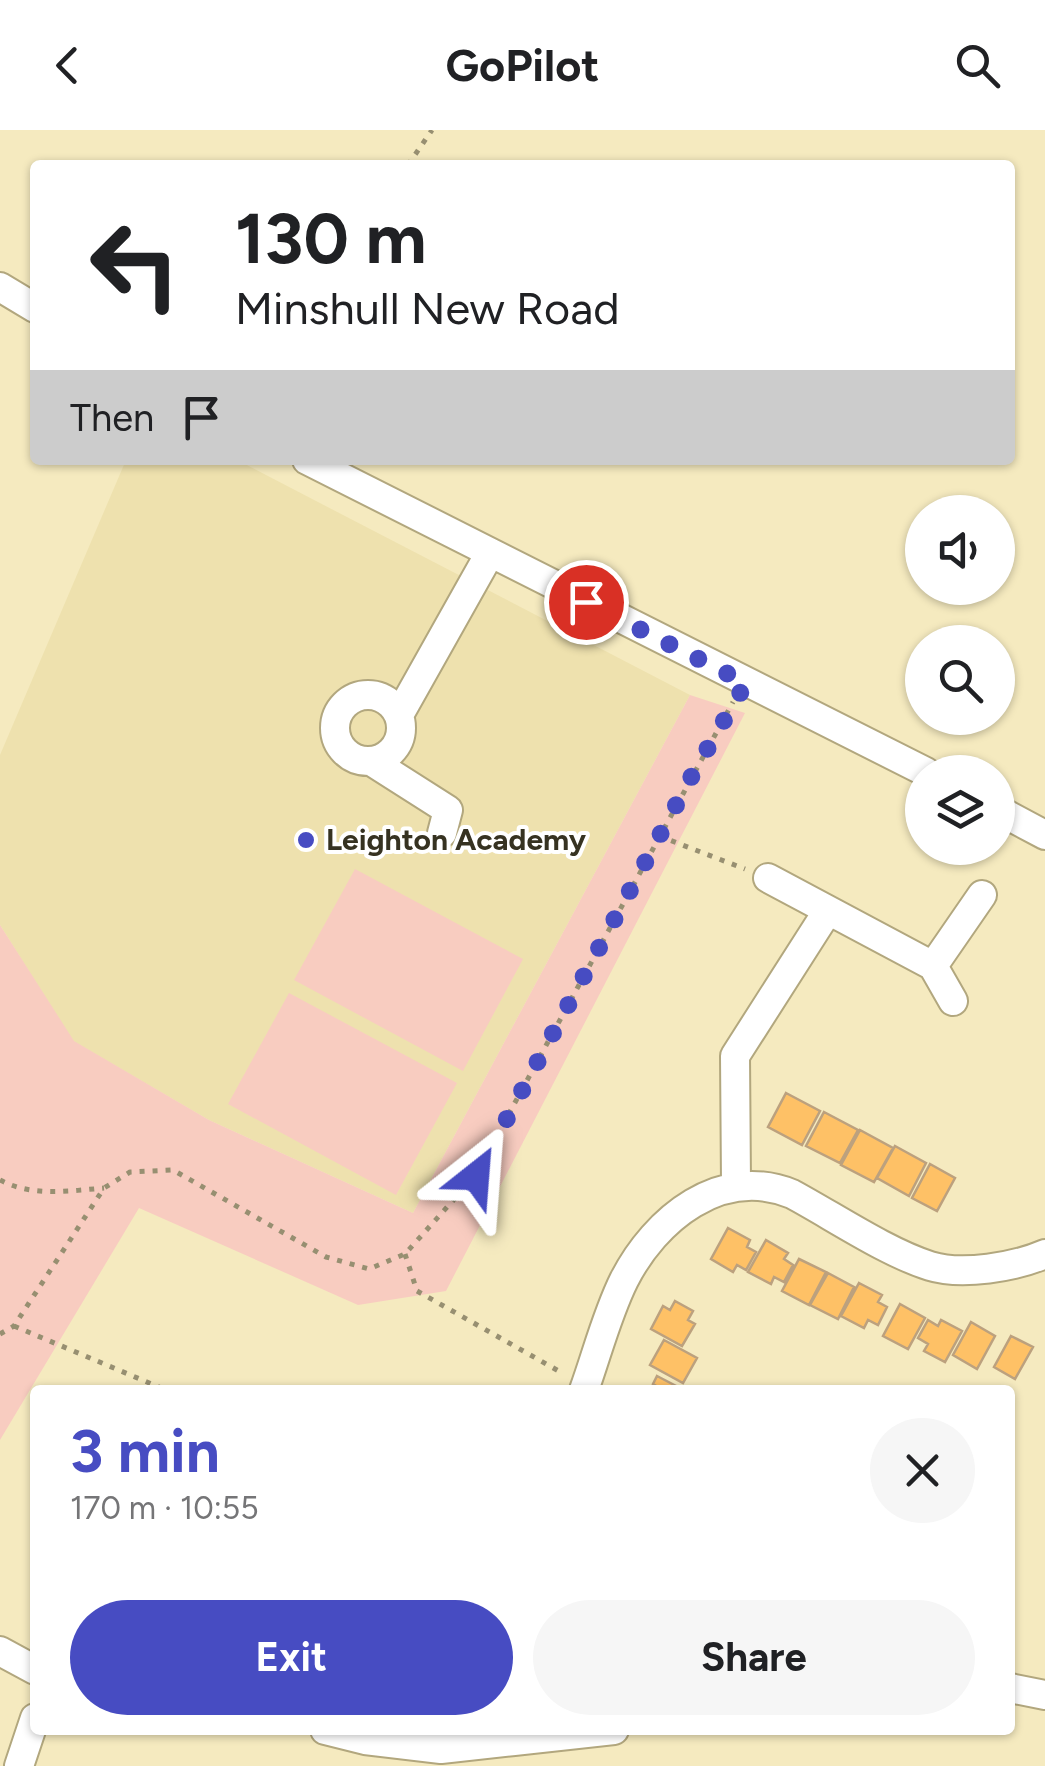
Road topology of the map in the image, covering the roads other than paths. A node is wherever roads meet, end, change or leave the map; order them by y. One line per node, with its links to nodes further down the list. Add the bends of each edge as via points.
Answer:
1 (0, 287): 2 (street)
2 (30, 305)
3 (317, 465): 4 (street)
4 (490, 553): 5 (street); 7 (street)
5 (399, 715): 6 (street, via 396,745); 6 (street, via 384,698 362,695 337,715 342,747)
6 (371, 761): 9 (street, via 448,810)
7 (905, 762)
8 (1015, 819): 10 (street)
9 (442, 833)
10 (1045, 835)
11 (768, 878): 13 (street)
12 (982, 896): 14 (street)
13 (827, 912): 14 (street); 16 (street, via 735,1056)
14 (933, 966): 15 (street)
15 (953, 1001)
16 (736, 1184): 17 (street, via 792,1194 931,1266 968,1268); 18 (street, via 694,1200 652,1238 624,1281)
17 (1045, 1254)
18 (586, 1385)
19 (0, 1651): 20 (street)
20 (30, 1667)
21 (1015, 1689): 22 (street)
22 (1045, 1695)
23 (30, 1734): 26 (street)
24 (345, 1735): 25 (street, via 442,1749)
25 (514, 1735)
26 (20, 1766)

